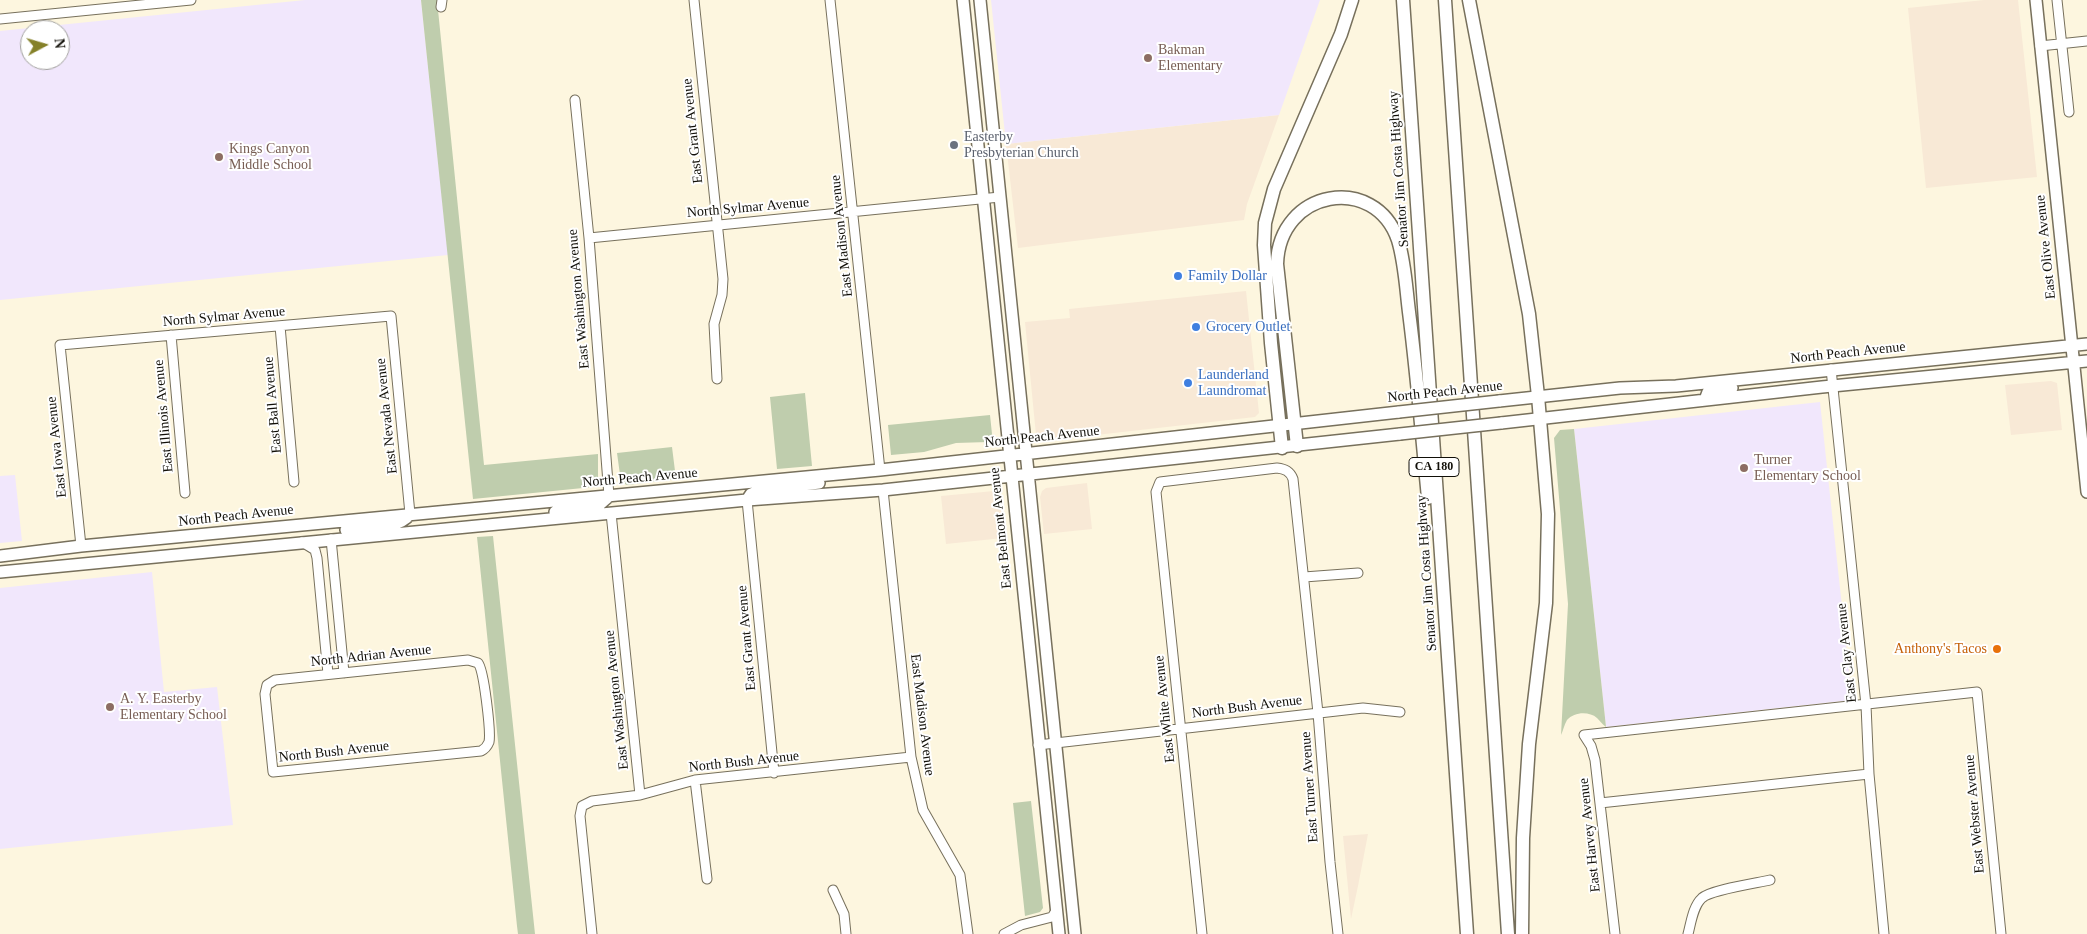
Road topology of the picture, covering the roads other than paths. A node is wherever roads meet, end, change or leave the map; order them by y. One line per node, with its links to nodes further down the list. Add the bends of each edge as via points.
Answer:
1 (191, 0): 12 (street)
2 (694, 0): 21 (street, East Grant Avenue)
3 (830, 0): 20 (street, East Madison Avenue)
4 (963, 0): 19 (main road, East Belmont Avenue)
5 (980, 0): 18 (main road)
6 (1352, 0): 41 (highway, via 1341,34 1274,189 1265,223 1271,343)
7 (1403, 0): 72 (highway, Senator Jim Costa Highway / CA 180)
8 (1445, 0): 97 (highway, CA 180)
9 (1469, 0): 36 (highway, via 1521,264)
10 (2036, 0): 15 (main road, East Olive Avenue)
11 (2057, 0): 14 (street)
12 (0, 19)
13 (2087, 41): 14 (street)
14 (2062, 44): 15 (street); 17 (street)
15 (2040, 46): 28 (main road, East Olive Avenue)
16 (575, 100): 22 (street, East Washington Avenue)
17 (2069, 112)
18 (1000, 197): 19 (street, North Sylmar Avenue); 44 (main road)
19 (984, 199): 20 (street, North Sylmar Avenue); 45 (main road, East Belmont Avenue)
20 (853, 212): 21 (street, North Sylmar Avenue); 46 (street, East Madison Avenue)
21 (716, 225): 22 (street, North Sylmar Avenue); 33 (street, East Grant Avenue, via 723,279 714,324)
22 (589, 238): 55 (street, East Washington Avenue)
23 (391, 316): 24 (street, North Sylmar Avenue); 58 (street, East Nevada Avenue)
24 (280, 326): 25 (street, North Sylmar Avenue); 50 (street, East Ball Avenue)
25 (171, 335): 27 (street, North Sylmar Avenue); 54 (street, East Illinois Avenue)
26 (2087, 344): 28 (main road, North Peach Avenue)
27 (60, 345): 62 (street, East Iowa Avenue)
28 (2071, 346): 30 (main road, East Olive Avenue); 31 (main road, North Peach Avenue)
29 (2087, 361): 30 (main road)
30 (2073, 363): 35 (main road); 53 (main road, East Olive Avenue)
31 (1830, 369): 32 (main road, North Peach Avenue); 35 (street, East Clay Avenue)
32 (1753, 378): 34 (main road, North Peach Avenue); 37 (main road, via 1739,386 1708,392)
33 (717, 379)
34 (1702, 383): 36 (main road, North Peach Avenue); 38 (main road, via 1696,390 1669,394)
35 (1832, 386): 37 (main road); 69 (street, East Clay Avenue)
36 (1538, 396): 39 (highway); 40 (main road, North Peach Avenue, bridge)
37 (1705, 400): 38 (main road)
38 (1652, 406): 39 (main road)
39 (1540, 419): 42 (main road, bridge); 98 (highway, via 1548,514 1548,563 1523,838)
40 (1295, 424): 41 (main road, North Peach Avenue); 42 (highway); 72 (highway, via 1277,264 1280,242 1294,218 1312,204 1340,198 1362,202 1380,212 1393,228 1401,252 1416,363)
41 (1280, 426): 43 (highway); 44 (main road, North Peach Avenue)
42 (1297, 446): 43 (main road)
43 (1282, 448): 48 (main road)
44 (1026, 454): 45 (main road, North Peach Avenue); 48 (main road)
45 (1009, 456): 46 (main road, North Peach Avenue); 49 (main road, East Belmont Avenue)
46 (880, 470): 47 (main road, North Peach Avenue)
47 (839, 474): 55 (main road, North Peach Avenue); 56 (main road, via 820,483 755,491)
48 (1028, 475): 49 (main road); 74 (main road)
49 (1011, 477): 52 (main road); 75 (main road, East Belmont Avenue)
50 (294, 482)
51 (1160, 482): 66 (street, East Turner Avenue, via 1277,468 1290,472); 73 (street, East White Avenue, via 1156,492)
52 (883, 490): 56 (main road); 77 (street, East Madison Avenue)
53 (2087, 492)
54 (185, 493)
55 (609, 496): 58 (main road, North Peach Avenue); 59 (main road, via 600,504 558,511)
56 (747, 500): 57 (main road); 79 (street, East Grant Avenue)
57 (611, 513): 59 (main road); 82 (street, East Washington Avenue)
58 (410, 514): 60 (main road, via 401,523 342,530 334,533); 62 (main road, North Peach Avenue)
59 (541, 519): 60 (main road)
60 (331, 539): 61 (main road); 67 (street)
61 (302, 542): 64 (main road); 68 (street, via 315,550 317,558)
62 (81, 546): 63 (main road, North Peach Avenue)
63 (0, 556)
64 (0, 572)
65 (1358, 572): 66 (street)
66 (1304, 577): 71 (street, East Turner Avenue)
67 (344, 673): 68 (street, North Adrian Avenue); 76 (street, North Adrian Avenue, via 468,660 478,663 483,673 489,737)
68 (328, 674): 78 (street, North Adrian Avenue, via 275,680 267,685 265,694)
69 (1866, 705): 80 (street, East Clay Avenue); 83 (street, East Harvey Avenue, via 1584,735 1595,760); 102 (street, East Webster Avenue, via 1978,692)
70 (1400, 712): 71 (street, North Bush Avenue, via 1363,708)
71 (1318, 713): 73 (street, North Bush Avenue); 95 (street, East Turner Avenue)
72 (1453, 716): 96 (highway, Senator Jim Costa Highway / CA 180)
73 (1181, 729): 74 (street, North Bush Avenue); 94 (street, East White Avenue)
74 (1055, 743): 75 (street, North Bush Avenue); 93 (main road)
75 (1038, 745): 87 (main road, East Belmont Avenue)
76 (486, 748): 78 (street, North Bush Avenue, via 477,752)
77 (911, 757): 79 (street, North Bush Avenue); 90 (street, East Madison Avenue, via 923,810 960,875)
78 (273, 772)
79 (774, 773): 81 (street, North Bush Avenue)
80 (1869, 774): 83 (street); 101 (street, East Clay Avenue)
81 (695, 780): 82 (street, North Bush Avenue); 84 (street)
82 (640, 795): 88 (street, North Bush Avenue, via 592,801 582,806 580,816)
83 (1600, 803): 99 (street, East Harvey Avenue)
84 (707, 879)
85 (1770, 880): 100 (street, via 1714,892 1702,898 1692,916)
86 (833, 890): 89 (street, via 844,914)
87 (1056, 911): 91 (street, via 1052,917 1021,925); 92 (main road, East Belmont Avenue)
88 (592, 934)
89 (846, 934)
90 (968, 934)
91 (1004, 934)
92 (1059, 934)
93 (1075, 934)
94 (1202, 934)
95 (1338, 934)
96 (1467, 934)
97 (1508, 934)
98 (1522, 934)
99 (1615, 934)
100 (1688, 934)
101 (1884, 934)
102 (2001, 934)

